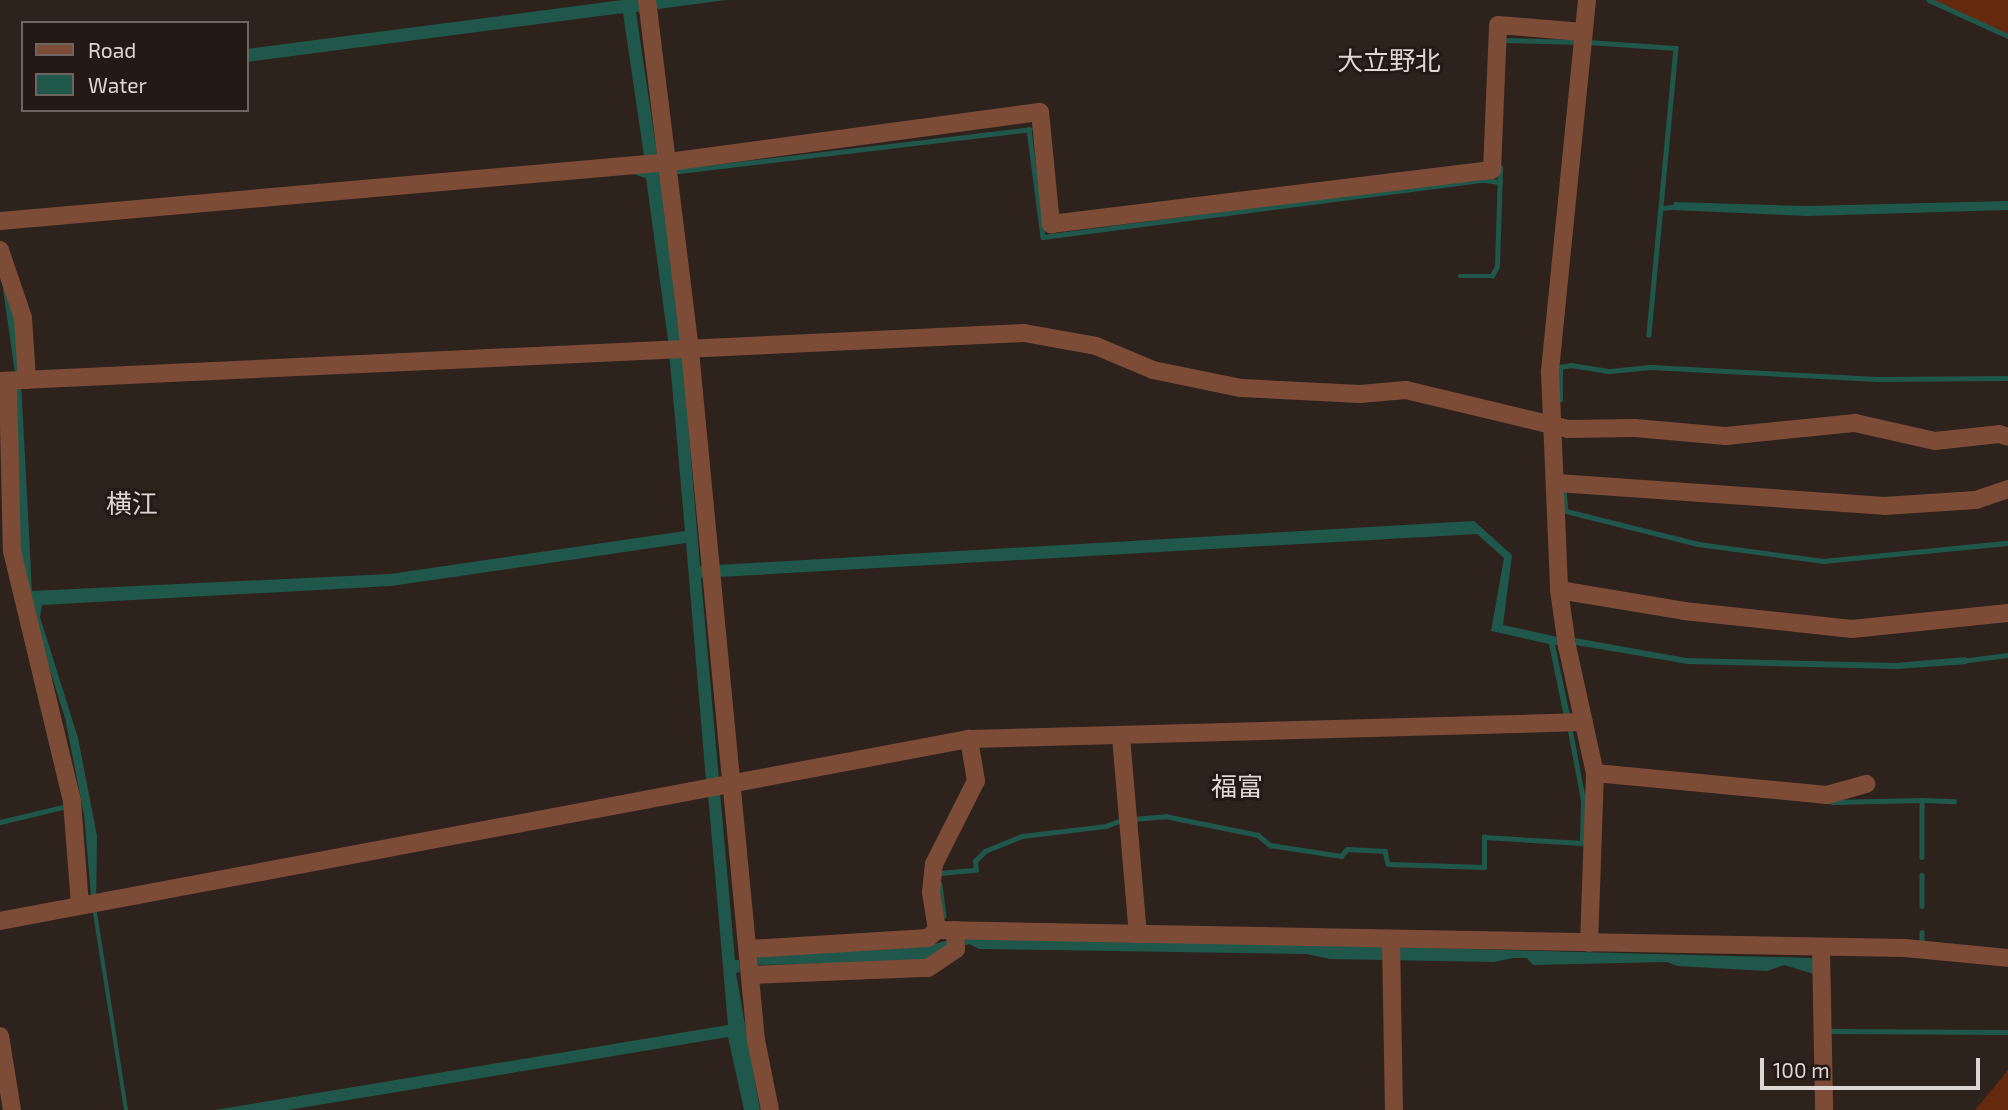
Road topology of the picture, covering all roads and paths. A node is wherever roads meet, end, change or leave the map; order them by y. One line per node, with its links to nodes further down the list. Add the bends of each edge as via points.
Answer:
1 (1587, 0): 3 (street)
2 (648, 5): 4 (street)
3 (1583, 39): 4 (street, via 1498,25 1492,170 1051,224 1040,112); 10 (street, via 1550,372)
4 (657, 164): 5 (street); 7 (street)
5 (0, 221)
6 (0, 250): 8 (street, via 23,318)
7 (690, 351): 8 (street); 10 (street, via 1024,333 1096,346 1153,370 1241,388 1360,394 1405,390); 20 (street)
8 (27, 380): 9 (street)
9 (6, 386): 22 (street, via 16,577 56,724)
10 (1560, 428): 11 (street, via 1635,428 1726,436 1856,423 1935,442 1999,434); 12 (street)
11 (2008, 438)
12 (1564, 483): 13 (street, via 1884,506 1976,500); 14 (street)
13 (2008, 489)
14 (1559, 590): 15 (street, via 1684,611 1852,629); 16 (street)
15 (2008, 614)
16 (1574, 723): 17 (street); 19 (street)
17 (1121, 737): 18 (street); 25 (street)
18 (969, 739): 20 (street); 24 (street, via 976,781 934,864 931,892)
19 (1595, 773): 21 (street, via 1827,794); 27 (street)
20 (727, 784): 22 (street); 28 (street)
21 (1866, 784)
22 (89, 903): 23 (street)
23 (0, 921)
24 (946, 930): 25 (street); 28 (street, via 928,938); 31 (street, via 956,949 928,968)
25 (1138, 934): 26 (street)
26 (1391, 940): 27 (street); 35 (street)
27 (1589, 943): 29 (street)
28 (748, 950): 31 (street)
29 (1821, 957): 30 (street, via 1905,948); 36 (street)
30 (2008, 958)
31 (750, 975): 34 (street, via 756,1040)
32 (1, 1046): 33 (street)
33 (12, 1110)
34 (771, 1110)
35 (1394, 1110)
36 (1824, 1110)

